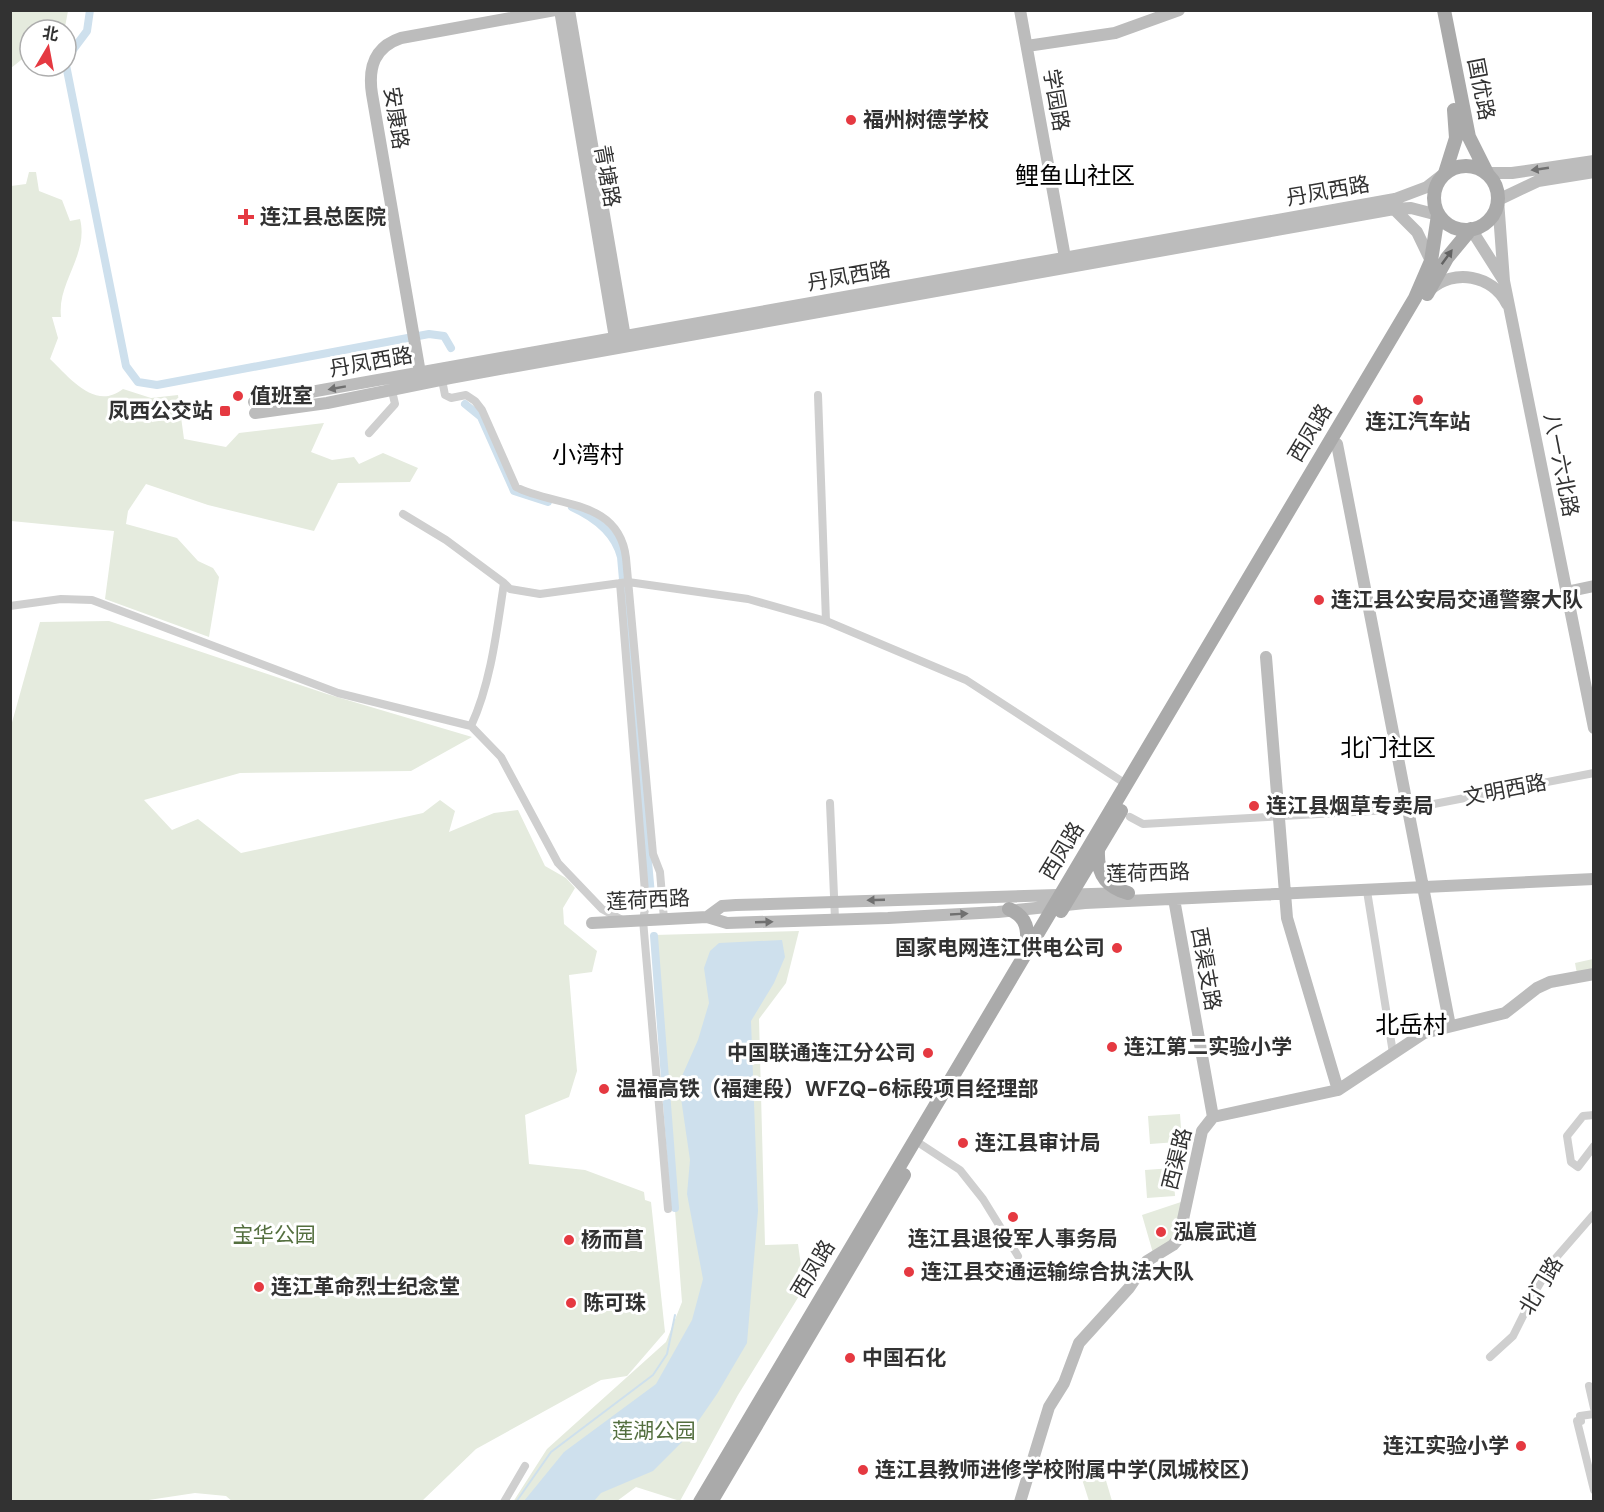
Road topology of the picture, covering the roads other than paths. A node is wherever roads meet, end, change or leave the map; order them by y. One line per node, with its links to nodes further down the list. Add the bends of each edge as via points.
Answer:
1 (557, 10): 21 (main road, 青塘路); 22 (main road, 安康路, via 401,38 384,46 374,60 370,73 372,94)
2 (569, 10): 21 (main road, 青塘路)
3 (1020, 10): 7 (main road, 学园路)
4 (1179, 10): 7 (main road, via 1115,33)
5 (1434, 10): 10 (main road, 国优路, via 1457,127)
6 (1444, 10): 11 (main road, 国优路, via 1469,137)
7 (1027, 46): 17 (main road, 学园路)
8 (1593, 161): 11 (main road, one-way to 11)
9 (1593, 172): 12 (main road, via 1538,182)
10 (1445, 173): 11 (main road, via 1462,166); 14 (main road, via 1435,188); 17 (main road, 丹凤西路, via 1418,191 1395,199)
11 (1487, 173): 12 (main road)
12 (1498, 200): 15 (main road, via 1492,216); 18 (main road, 八一六北路)
13 (1394, 208): 14 (main road, 丹凤西路); 16 (main road, via 1417,232); 17 (main road, 丹凤西路)
14 (1438, 215): 15 (main road, via 1449,225); 16 (main road, 西凤路)
15 (1471, 230): 18 (main road, 八一六北路); 19 (main road, 西凤路, one-way to 15, via 1447,258)
16 (1431, 261): 39 (main road, 西凤路, via 1415,298)
17 (1066, 262): 21 (main road, 丹凤西路)
18 (1504, 281): 20 (main road, 八一六北路)
19 (1427, 293): 20 (main road, via 1446,279 1471,278 1494,288); 27 (main road, 西凤路)
20 (1510, 310): 32 (main road, 八一六北路)
21 (620, 342): 22 (main road, 丹凤西路); 23 (main road, 丹凤西路)
22 (420, 373): 24 (main road, 丹凤西路, one-way to 24, via 255,408)
23 (442, 380): 24 (main road, 丹凤西路); 29 (street, via 445,395 466,395 480,407 516,487 576,504 611,527 624,548)
24 (392, 391): 26 (street, via 395,404)
25 (818, 395): 34 (street)
26 (369, 433)
27 (1337, 444): 41 (main road); 44 (main road, 西凤路)
28 (402, 514): 30 (street, via 446,540)
29 (624, 582): 30 (street, via 540,594 510,589); 34 (street, via 748,599); 56 (street); 57 (street, via 646,904)
30 (504, 583): 36 (street, via 481,699)
31 (1593, 586): 32 (main road)
32 (1566, 592): 37 (main road, 八一六北路)
33 (10, 606): 36 (street, via 61,599 92,600 338,693)
34 (826, 621): 39 (street, via 966,680)
35 (1266, 657): 42 (main road)
36 (471, 726): 59 (street, via 501,757 558,863 602,909)
37 (1593, 728)
38 (1593, 773): 41 (street, 文明西路)
39 (1126, 784): 51 (main road, 西凤路)
40 (830, 803): 53 (street)
41 (1408, 810): 42 (street, 文明西路); 47 (main road)
42 (1280, 816): 43 (street, 文明西路, via 1143,824); 48 (main road)
43 (1130, 817)
44 (1098, 850): 50 (main road, via 1099,867 1106,881); 51 (main road, 西凤路)
45 (1593, 871): 47 (main road, 莲荷西路)
46 (1593, 879): 47 (main road, 莲荷西路)
47 (1422, 884): 48 (main road, 莲荷西路); 49 (main road, 莲荷西路); 63 (main road)
48 (1286, 891): 49 (main road, 莲荷西路); 50 (main road, 莲荷西路); 52 (main road, 莲荷西路); 65 (main road, via 1289,927)
49 (1367, 891): 64 (street)
50 (1128, 893): 51 (main road, 莲荷西路)
51 (1062, 899): 52 (main road, 莲荷西路); 54 (main road, 莲荷西路); 61 (main road, 西凤路); 68 (main road, 西凤路)
52 (1174, 899): 67 (main road, 西渠支路)
53 (835, 901): 54 (main road, 莲荷西路, one-way to 53); 55 (main road, 莲荷西路, via 726,905); 58 (street)
54 (1008, 902): 58 (main road, 莲荷西路, one-way to 54, via 998,912); 61 (main road, via 1026,922)
55 (707, 917): 56 (main road, 莲荷西路); 58 (main road, 莲荷西路, one-way to 58, via 727,923)
56 (663, 919): 57 (main road, 莲荷西路)
57 (643, 920): 59 (main road, 莲荷西路); 70 (street)
58 (836, 920)
59 (624, 921): 60 (main road, 莲荷西路)
60 (592, 923)
61 (1027, 950): 80 (main road, 西凤路)
62 (1593, 974): 63 (main road, 西渠路, via 1550,982 1505,1012)
63 (1450, 1026): 64 (main road, 西渠路, via 1424,1033)
64 (1393, 1053): 65 (main road, 西渠路)
65 (1338, 1090): 67 (main road, 西渠路)
66 (1593, 1115): 69 (street, via 1583,1116 1567,1137 1571,1162 1578,1167)
67 (1213, 1117): 82 (main road, 西渠路, via 1202,1131 1179,1238 1147,1261 1079,1343 1064,1383 1049,1407)
68 (922, 1145): 72 (street, via 960,1170 984,1199); 81 (main road, 西凤路)
69 (1593, 1146)
70 (668, 1209)
71 (1593, 1214): 73 (street, 北门路, via 1554,1260 1513,1336)
72 (1018, 1256)
73 (1490, 1357)
74 (1589, 1386): 75 (street)
75 (1593, 1408)
76 (1593, 1414): 78 (street, via 1580,1416 1577,1421)
77 (525, 1466): 79 (street)
78 (1593, 1490)
79 (504, 1501)
80 (700, 1502)
81 (711, 1502)
82 (1020, 1502)

